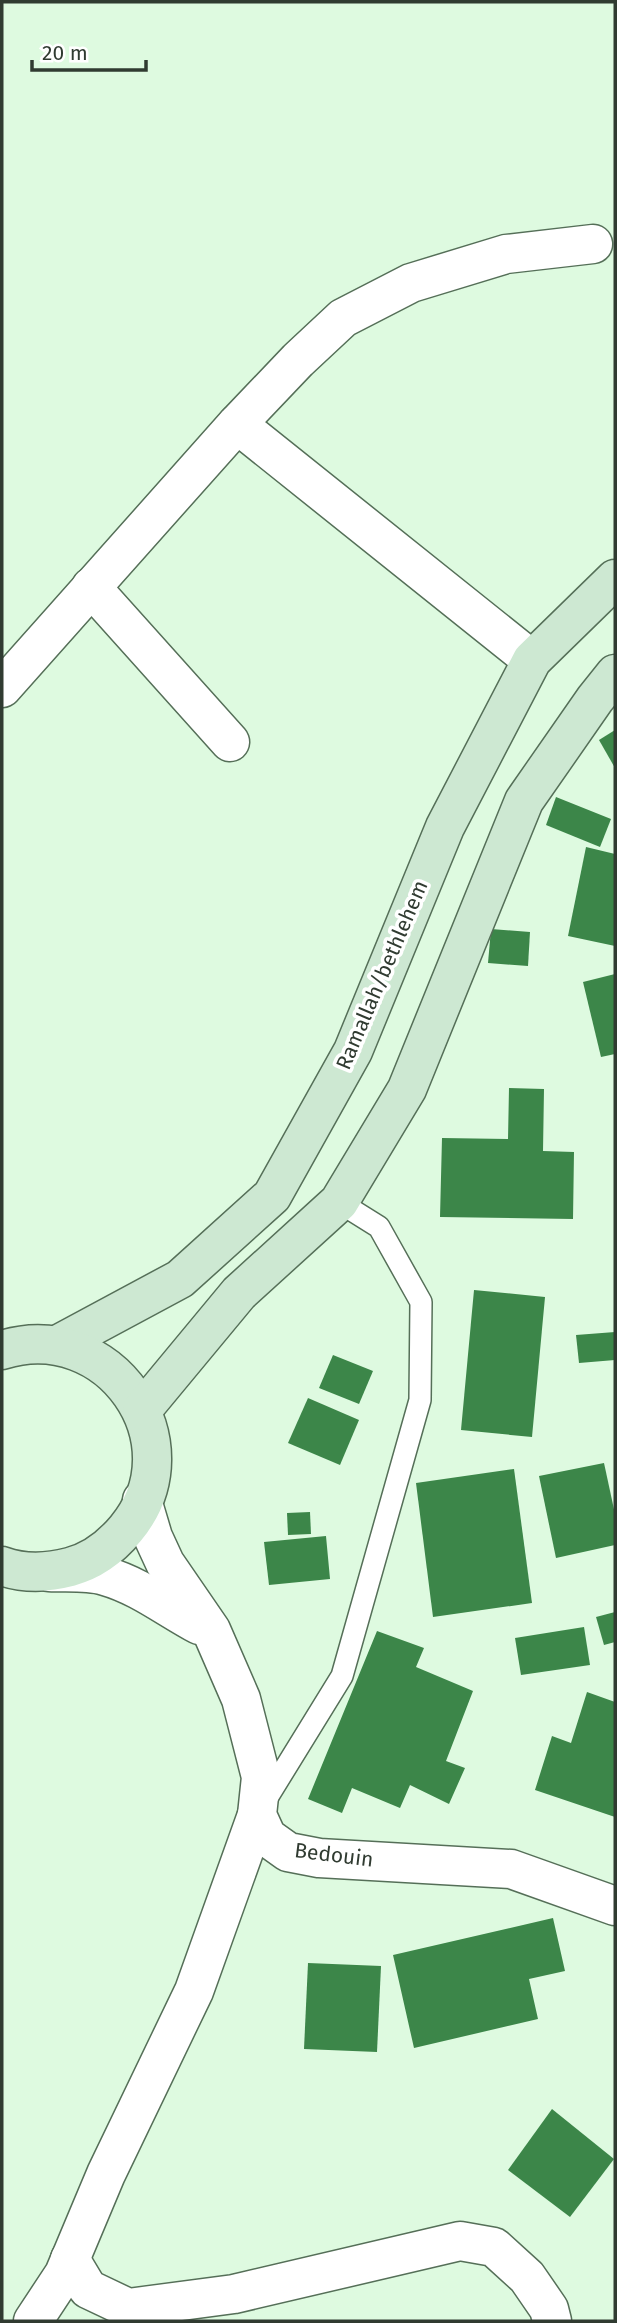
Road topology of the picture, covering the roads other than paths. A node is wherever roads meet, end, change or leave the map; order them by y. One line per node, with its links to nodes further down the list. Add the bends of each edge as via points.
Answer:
1 (593, 244): 2 (street, via 506,254 400,288 343,318)
2 (237, 424): 4 (street); 5 (street)
3 (615, 579): 5 (main road, Ramallah/bethlehem)
4 (92, 587): 7 (street); 8 (street)
5 (532, 660): 10 (main road, Ramallah/bethlehem, via 444,827 354,1051 272,1196 180,1279)
6 (615, 674): 9 (main road, via 524,801 407,1089)
7 (2, 688)
8 (230, 742)
9 (339, 1202): 12 (main road, via 239,1293); 17 (lane, via 379,1227 421,1303 420,1400 342,1676)
10 (59, 1344): 11 (main road, via 21,1343); 12 (main road, via 94,1357 122,1380)
11 (2, 1350)
12 (142, 1410): 13 (main road, via 152,1446 149,1483)
13 (142, 1500): 15 (main road, via 136,1517 112,1546 83,1563); 16 (street, via 165,1563)
14 (2, 1566): 15 (main road)
15 (49, 1572): 16 (street, via 103,1575 144,1590)
16 (211, 1630): 17 (street, via 241,1699 261,1777)
17 (257, 1815): 18 (street, Bedouin, via 267,1837 288,1852 319,1858 511,1869); 19 (street, via 194,1991)
18 (615, 1906)
19 (70, 2259): 20 (street); 21 (street, via 88,2289 128,2308 234,2294 460,2241 494,2247 527,2277)
20 (33, 2321)
21 (552, 2321)

